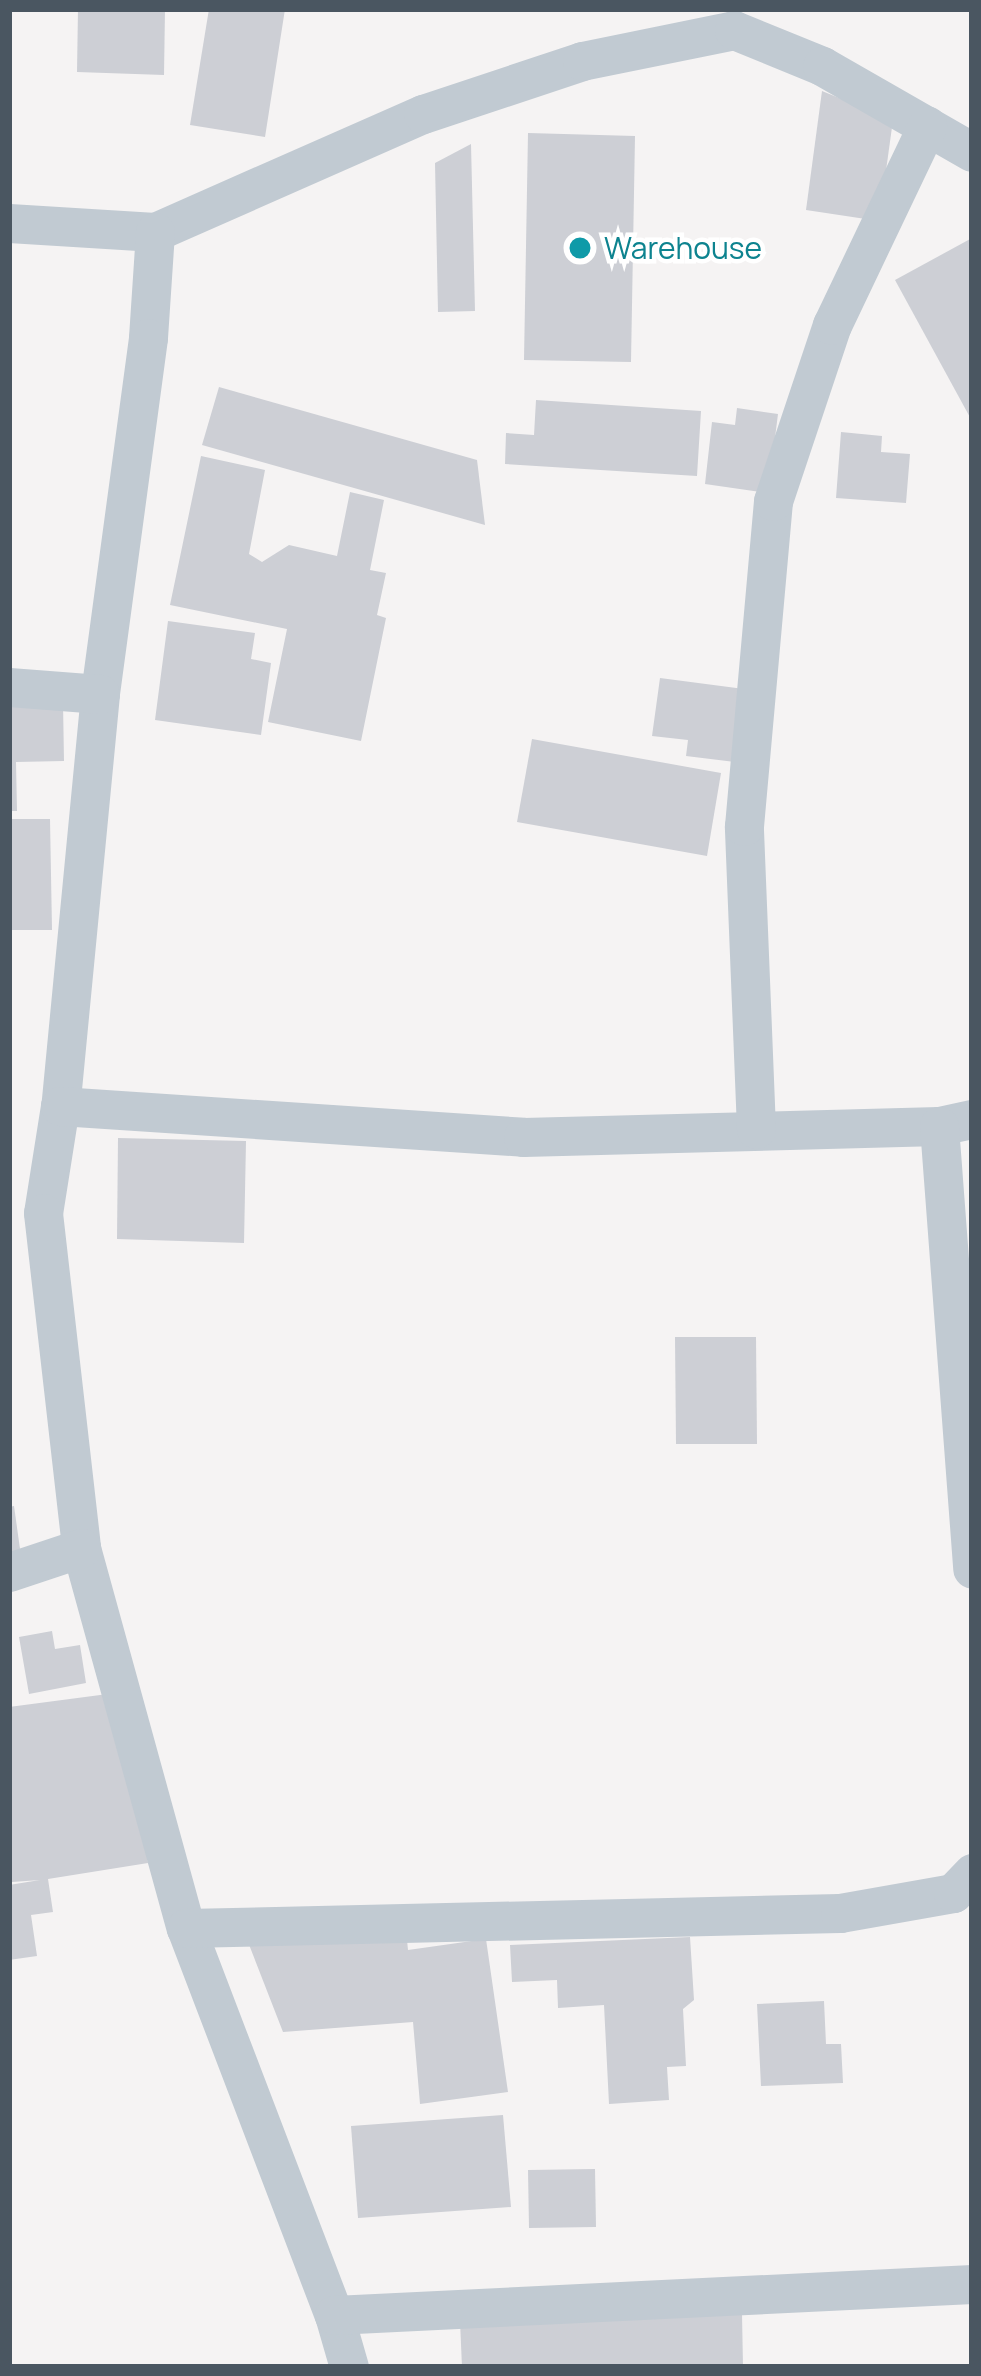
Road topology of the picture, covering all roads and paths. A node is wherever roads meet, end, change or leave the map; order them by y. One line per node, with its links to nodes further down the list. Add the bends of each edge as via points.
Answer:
1 (735, 20): 2 (street); 5 (street, via 423,114)
2 (927, 126): 3 (street); 10 (street, via 832,325 772,501 744,826)
3 (972, 152)
4 (9, 223): 5 (street)
5 (155, 232): 7 (street)
6 (9, 687): 7 (street)
7 (100, 694): 8 (street)
8 (60, 1106): 10 (street, via 523,1138); 11 (street)
9 (955, 1123): 10 (street); 13 (street)
10 (756, 1129)
11 (26, 1213): 12 (street)
12 (81, 1548): 14 (street); 16 (street)
13 (972, 1569)
14 (9, 1572)
15 (972, 1873): 16 (street, via 953,1893 840,1913)
16 (186, 1928): 18 (street)
17 (972, 2284): 18 (street)
18 (334, 2315): 19 (street)
19 (349, 2367)

